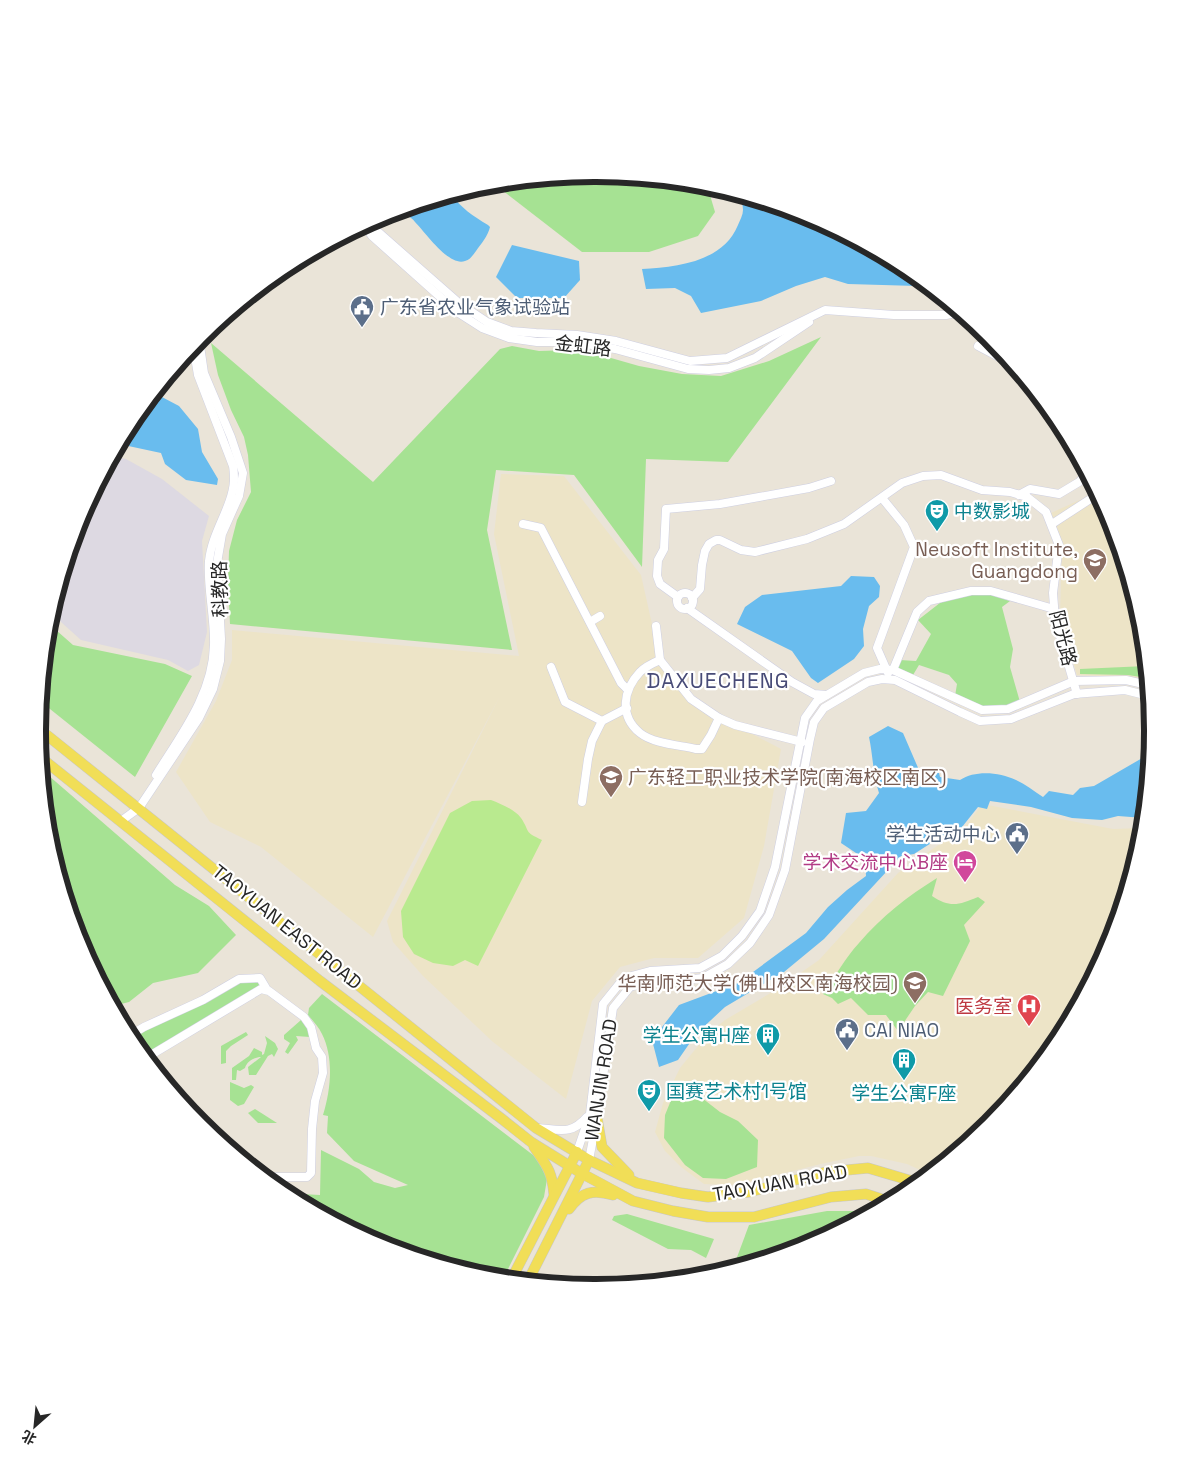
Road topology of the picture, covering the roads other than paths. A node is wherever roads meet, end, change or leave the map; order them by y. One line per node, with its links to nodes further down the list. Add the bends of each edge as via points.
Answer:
1 (375, 228): 5 (street, 金虹路, via 460,304 487,322 511,331 577,335 616,341 690,361 709,361 727,358)
2 (368, 231): 4 (street, 金虹路)
3 (365, 232): 4 (street)
4 (372, 236): 5 (street, 金虹路, via 457,312 482,328 509,338 575,342 615,349 688,369 729,368 755,358)
5 (825, 310): 6 (street, via 894,316)
6 (952, 314)
7 (978, 346): 10 (street)
8 (200, 349): 43 (street, 科教路, via 204,373 243,472 239,496 222,534 217,563 222,639 220,661 213,689 199,718)
9 (195, 355): 43 (street, 科教路, via 198,375 233,466 234,482 213,540 209,563 213,664 193,715)
10 (995, 355)
11 (1082, 479): 13 (street, via 1059,494 1030,489)
12 (831, 481): 18 (street, via 720,504 666,509 664,549 658,560 657,576 660,584)
13 (1019, 495): 14 (street, via 982,490 941,475 923,476 902,483); 17 (street, via 1027,497 1046,512)
14 (882, 498): 19 (street, via 844,524 807,539 754,552 716,540 705,551 700,589); 27 (street, via 904,526 914,548 877,648)
15 (1092, 498): 17 (street)
16 (523, 524): 23 (street, via 541,528)
17 (1052, 524): 21 (street, 阳光路, via 1059,545)
18 (678, 597): 19 (street, via 684,593); 20 (street, via 678,604)
19 (692, 598): 20 (street)
20 (687, 608): 34 (street, via 792,682 814,694)
21 (1054, 609): 27 (street, via 991,591 971,591 929,600 917,612); 29 (street, 阳光路)
22 (600, 616): 23 (street)
23 (590, 622): 31 (street)
24 (656, 626): 25 (street)
25 (660, 660): 31 (street, via 641,670); 36 (street, via 691,698)
26 (551, 667): 37 (street, via 565,702)
27 (890, 670): 28 (street); 29 (street, via 982,710 1008,708); 34 (street, WANJIN ROAD, via 864,673)
28 (889, 680): 32 (street, WANJIN ROAD, via 980,720 1011,718); 40 (street, WANJIN ROAD, via 868,682 824,708 814,722)
29 (1074, 681): 30 (street, via 1126,680); 32 (street, 阳光路)
30 (1142, 684)
31 (627, 689): 35 (street)
32 (1077, 694): 33 (street, WANJIN ROAD, via 1125,690)
33 (1143, 694)
34 (826, 695): 39 (street, WANJIN ROAD, via 817,701 805,718)
35 (627, 708): 36 (street, via 629,718 640,732 652,739 696,749 702,748); 37 (street)
36 (719, 718): 39 (street)
37 (602, 721): 42 (street, via 592,741)
38 (46, 734): 43 (main road, TAOYUAN EAST ROAD)
39 (799, 742): 40 (street); 48 (street, WANJIN ROAD, via 775,867 760,911 722,956 700,968 650,971 624,978 603,1004)
40 (809, 744): 48 (street, WANJIN ROAD, via 785,870 769,916 750,943 728,964 703,978 652,981 630,987 612,1008)
41 (47, 762): 44 (main road, TAOYUAN EAST ROAD)
42 (582, 802)
43 (137, 807): 44 (street, 科教路); 49 (main road, TAOYUAN EAST ROAD)
44 (121, 821): 50 (main road, TAOYUAN EAST ROAD, via 320,981)
45 (266, 988): 46 (street, via 260,978 239,979)
46 (137, 1031)
47 (152, 1054): 55 (street, via 261,989 270,991 304,1018 323,1065 312,1128 311,1173 307,1177)
48 (594, 1116): 49 (street, via 574,1129); 51 (street, WANJIN ROAD); 52 (street, WANJIN ROAD); 57 (main road, via 602,1147)
49 (536, 1128): 51 (main road, TAOYUAN ROAD)
50 (530, 1142): 53 (main road, TAOYUAN ROAD); 58 (main road, via 553,1176)
51 (577, 1152): 52 (main road, TAOYUAN ROAD); 53 (main road)
52 (588, 1160): 54 (main road); 57 (main road, TAOYUAN ROAD)
53 (569, 1167): 54 (main road, TAOYUAN ROAD); 58 (main road)
54 (581, 1174): 60 (main road, TAOYUAN ROAD); 61 (main road)
55 (276, 1177)
56 (909, 1180): 57 (main road, TAOYUAN ROAD, via 868,1168 826,1172 749,1192 708,1197)
57 (637, 1183)
58 (554, 1194): 62 (main road)
59 (881, 1199): 60 (main road, TAOYUAN ROAD, via 866,1194 831,1197 754,1217 708,1218)
60 (633, 1201): 61 (main road, via 603,1192 587,1194 577,1198)
61 (554, 1227): 63 (main road)
62 (513, 1273)
63 (531, 1276)

